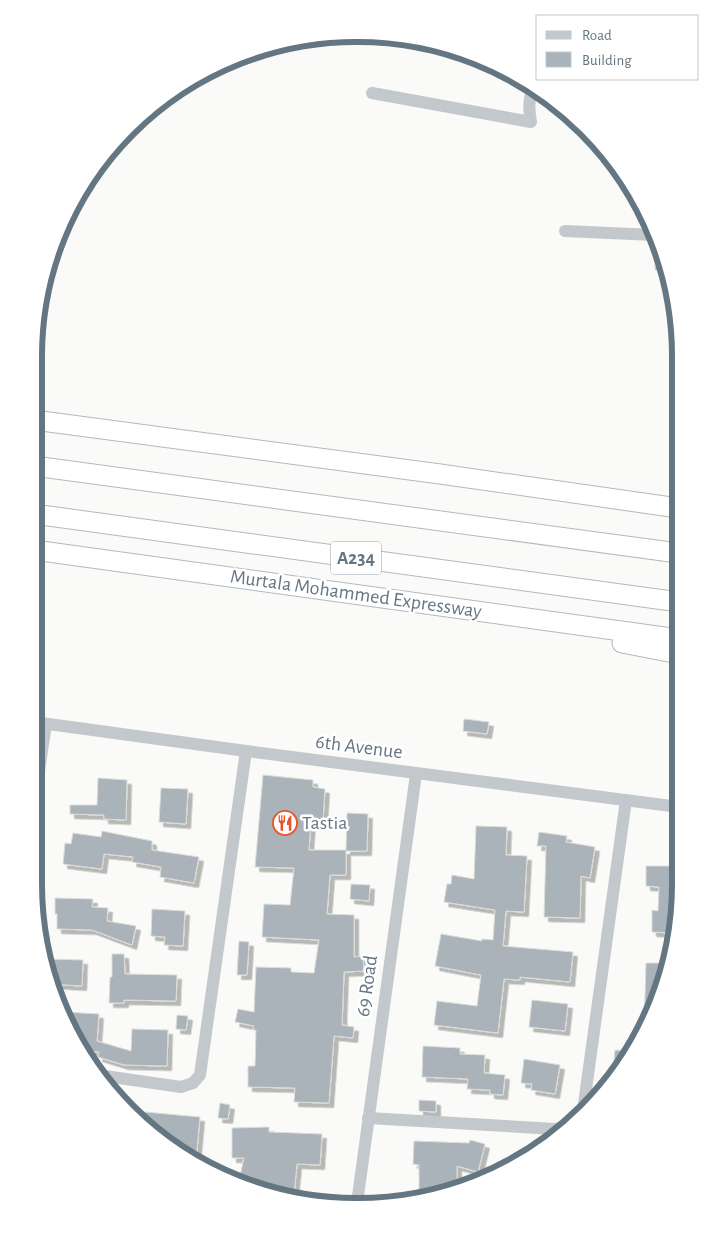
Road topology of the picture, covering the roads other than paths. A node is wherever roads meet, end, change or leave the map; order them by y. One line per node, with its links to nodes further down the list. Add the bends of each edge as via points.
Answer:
1 (372, 93): 2 (street, via 531,122)
2 (531, 95)
3 (565, 232): 4 (street)
4 (647, 235)
5 (42, 421): 7 (highway)
6 (42, 467): 10 (highway, A234)
7 (672, 507)
8 (42, 515): 11 (highway, Murtala Mohammed Expressway / A234)
9 (42, 551): 12 (highway, Murtala Mohammed Expressway)
10 (672, 552)
11 (672, 601)
12 (562, 623): 13 (highway, Murtala Mohammed Expressway); 14 (highway, via 609,640)
13 (672, 638)
14 (672, 653)
15 (42, 723): 16 (street, 6th Avenue)
16 (246, 752): 17 (street, 6th Avenue); 20 (street, via 200,1075 193,1083 181,1088)
17 (416, 774): 18 (street, 6th Avenue); 22 (street, 69 Road)
18 (626, 800): 19 (street, 6th Avenue); 21 (street)
19 (672, 806)
20 (109, 1077)
21 (585, 1099)
22 (368, 1118): 23 (street); 24 (street, 69 Road)
23 (553, 1129)
24 (357, 1198)

